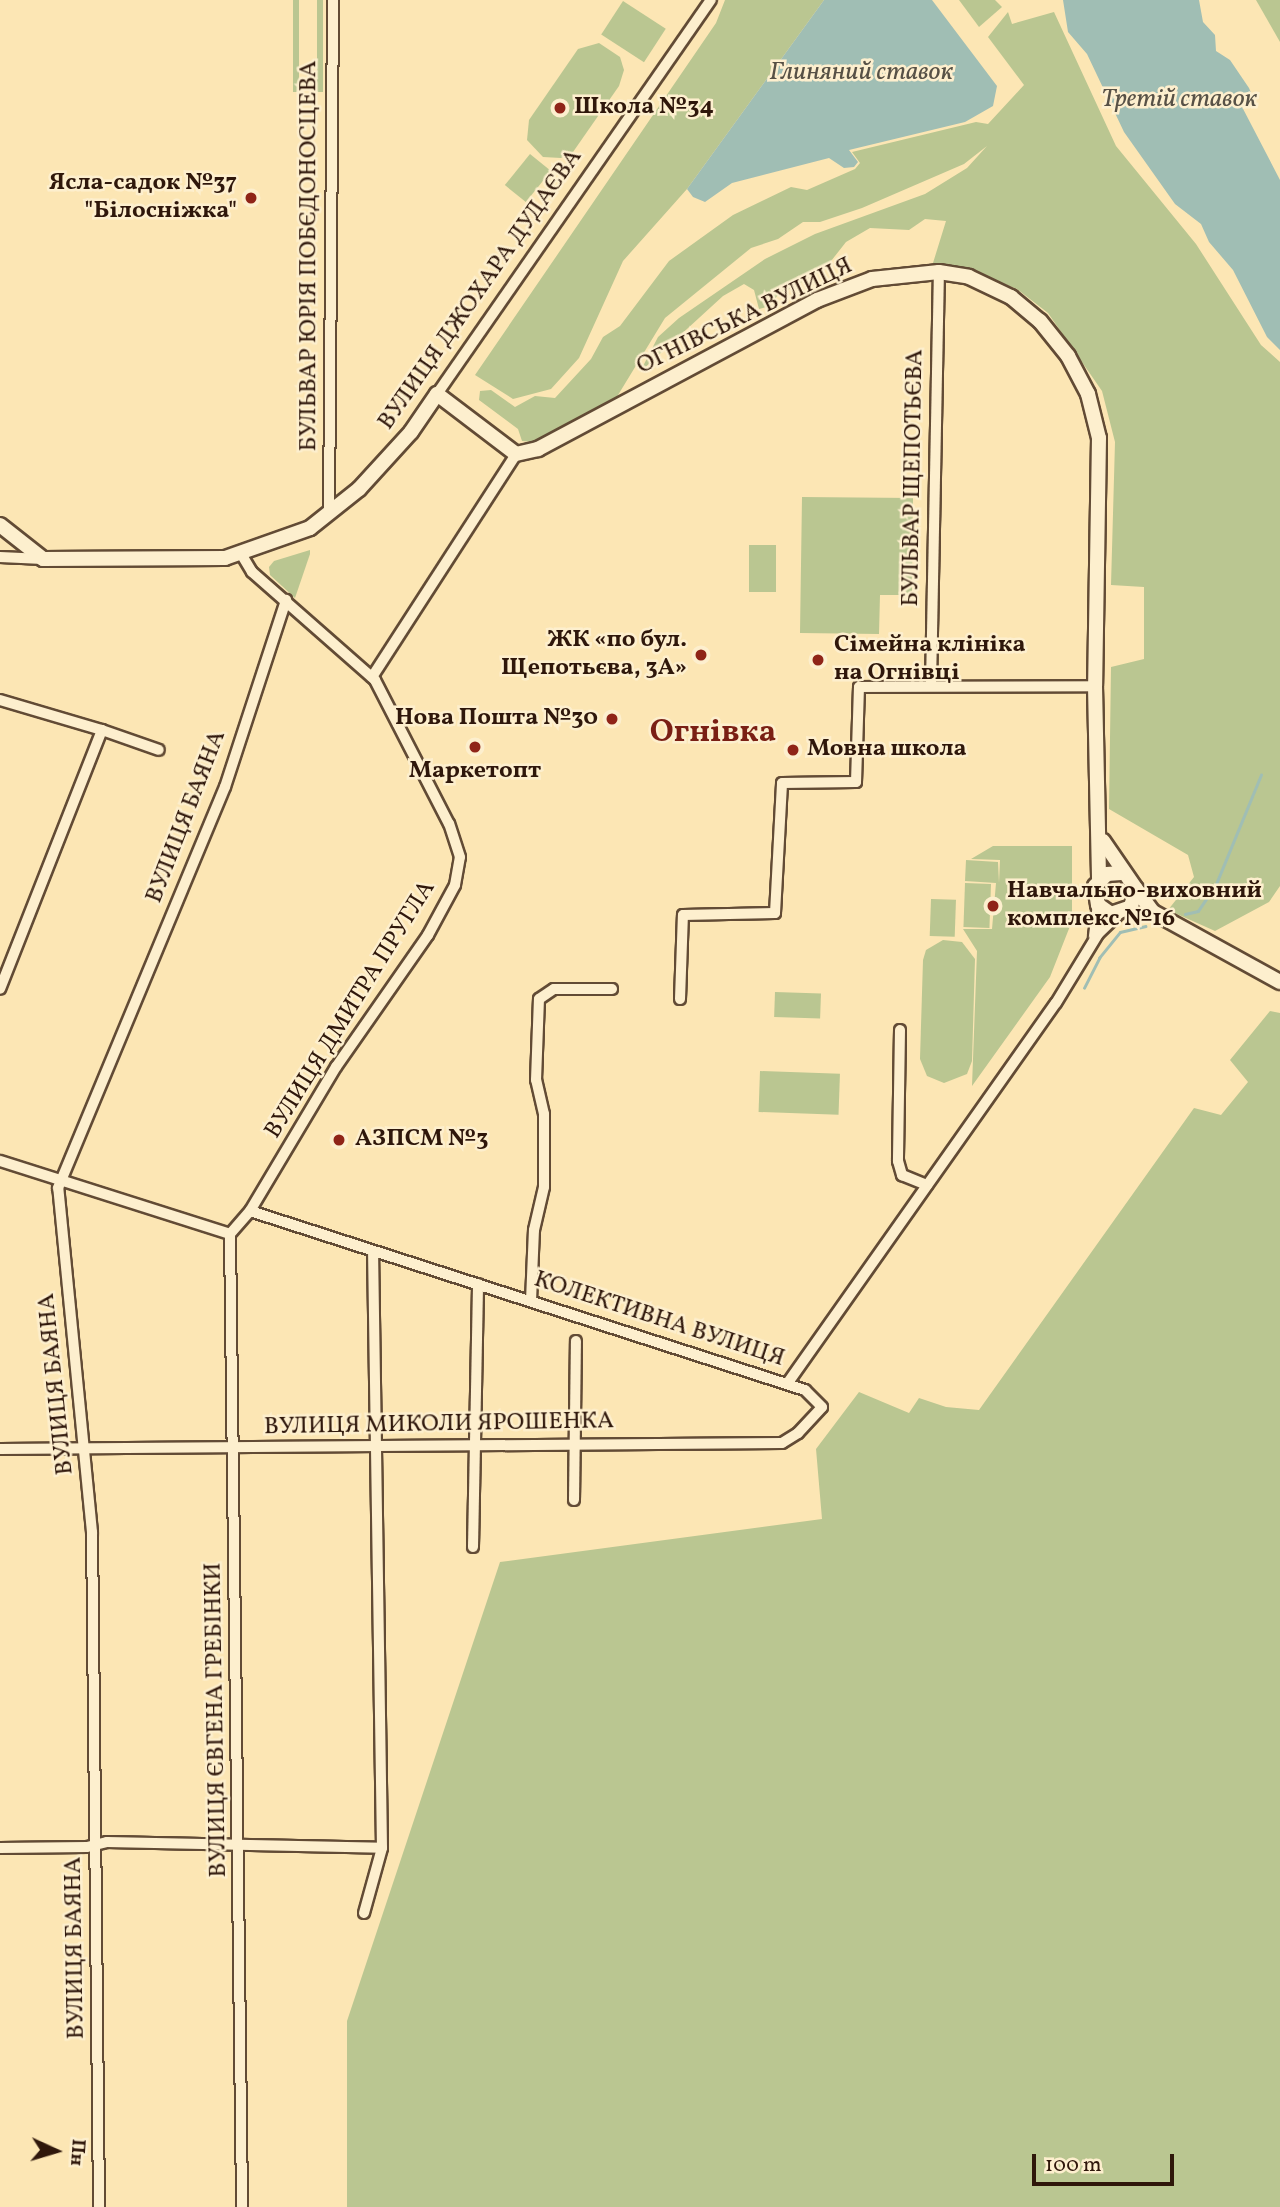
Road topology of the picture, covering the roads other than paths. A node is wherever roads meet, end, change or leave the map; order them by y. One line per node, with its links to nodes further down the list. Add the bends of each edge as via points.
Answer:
1 (333, 0): 6 (street, БУЛЬВАР ЮРІЯ ПОБЄДОНОСЦЕВА)
2 (711, 0): 4 (street, ВУЛИЦЯ ДЖОХАРА ДУДАЄВА)
3 (939, 272): 5 (street, ОГНІВСЬКА ВУЛИЦЯ, via 872,279 817,300 538,449); 13 (street, БУЛЬВАР ЩЕПОТЬЄВА); 14 (street, ОГНІВСЬКА ВУЛИЦЯ, via 969,277 1011,297 1040,321 1068,356 1088,394 1098,438)
4 (438, 394): 5 (street); 6 (street, ВУЛИЦЯ ДЖОХАРА ДУДАЄВА, via 411,432 359,489)
5 (516, 454): 12 (street)
6 (329, 513): 8 (street, ВУЛИЦЯ ДЖОХАРА ДУДАЄВА, via 310,528)
7 (0, 525): 10 (street)
8 (240, 552): 10 (street, ВУЛИЦЯ ДЖОХАРА ДУДАЄВА, via 225,558); 11 (street, ВУЛИЦЯ ДМИТРА ПРУГЛА, via 251,572)
9 (0, 557): 10 (street)
10 (43, 559)
11 (286, 600): 12 (street, ВУЛИЦЯ ДМИТРА ПРУГЛА); 32 (street, ВУЛИЦЯ БАЯНА, via 225,787)
12 (372, 677): 34 (street, ВУЛИЦЯ ДМИТРА ПРУГЛА, via 457,842 459,870 428,935 336,1067)
13 (932, 685): 14 (street); 29 (street, via 859,687 856,782 782,783 775,913 683,915)
14 (1095, 687): 18 (street, ОГНІВСЬКА ВУЛИЦЯ)
15 (0, 700): 16 (street)
16 (102, 730): 17 (street); 27 (street)
17 (159, 750)
18 (1097, 805): 19 (street, ОГНІВСЬКА ВУЛИЦЯ, via 1102,841); 20 (street, ОГНІВСЬКА ВУЛИЦЯ)
19 (1121, 873): 20 (street); 21 (street, ОГНІВСЬКА ВУЛИЦЯ)
20 (1099, 880): 22 (street, ОГНІВСЬКА ВУЛИЦЯ, via 1094,891)
21 (1136, 890): 23 (street, via 1135,902); 24 (street, ОГНІВСЬКА ВУЛИЦЯ)
22 (1098, 905): 23 (street); 25 (street, КОЛЕКТИВНА ВУЛИЦЯ)
23 (1123, 912): 24 (street); 25 (street, КОЛЕКТИВНА ВУЛИЦЯ)
24 (1153, 912): 26 (street)
25 (1091, 946): 33 (street, КОЛЕКТИВНА ВУЛИЦЯ)
26 (1280, 982)
27 (0, 989)
28 (612, 989): 38 (street, via 554,989 539,999 536,1080 544,1114 544,1187 534,1230)
29 (680, 999)
30 (900, 1030): 33 (street, via 898,1161 902,1175)
31 (0, 1161): 32 (street)
32 (60, 1180): 35 (street); 44 (street, ВУЛИЦЯ БАЯНА)
33 (927, 1185): 40 (street, КОЛЕКТИВНА ВУЛИЦЯ)
34 (250, 1211): 35 (street, ВУЛИЦЯ ДМИТРА ПРУГЛА); 36 (street, КОЛЕКТИВНА ВУЛИЦЯ)
35 (230, 1234): 45 (street, ВУЛИЦЯ ЄВГЕНА ГРЕБІНКИ)
36 (373, 1251): 37 (street, КОЛЕКТИВНА ВУЛИЦЯ); 43 (street)
37 (478, 1284): 38 (street, КОЛЕКТИВНА ВУЛИЦЯ); 41 (street)
38 (531, 1301): 40 (street, КОЛЕКТИВНА ВУЛИЦЯ)
39 (576, 1341): 42 (street)
40 (787, 1384): 42 (street, ВУЛИЦЯ МИКОЛИ ЯРОШЕНКА, via 805,1390 821,1407 798,1433 782,1443)
41 (475, 1443): 42 (street, ВУЛИЦЯ МИКОЛИ ЯРОШЕНКА); 43 (street, ВУЛИЦЯ МИКОЛИ ЯРОШЕНКА); 48 (street)
42 (575, 1443): 47 (street)
43 (377, 1446): 45 (street, ВУЛИЦЯ МИКОЛИ ЯРОШЕНКА); 51 (street)
44 (86, 1448): 45 (street, ВУЛИЦЯ МИКОЛИ ЯРОШЕНКА); 46 (street, ВУЛИЦЯ МИКОЛИ ЯРОШЕНКА); 49 (street, ВУЛИЦЯ БАЯНА, via 92,1532)
45 (236, 1448): 50 (street, ВУЛИЦЯ ЄВГЕНА ГРЕБІНКИ)
46 (0, 1449)
47 (574, 1500)
48 (473, 1547)
49 (96, 1844): 50 (street); 52 (street); 54 (street, ВУЛИЦЯ БАЯНА)
50 (239, 1846): 51 (street); 55 (street, ВУЛИЦЯ ЄВГЕНА ГРЕБІНКИ)
51 (382, 1847): 53 (street)
52 (0, 1848)
53 (364, 1913)
54 (99, 2207)
55 (242, 2207)

